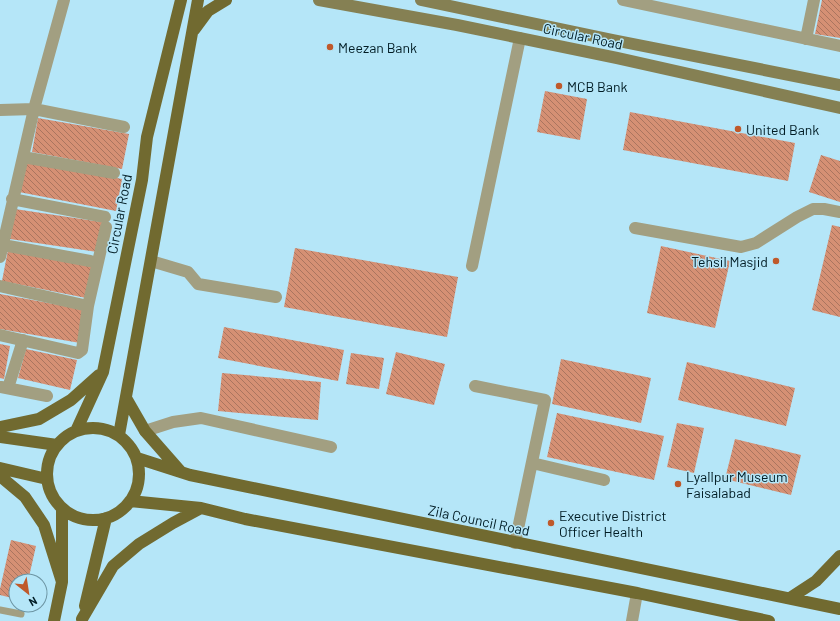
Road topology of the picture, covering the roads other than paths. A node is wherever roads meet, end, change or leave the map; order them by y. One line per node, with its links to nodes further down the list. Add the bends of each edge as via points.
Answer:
1 (64, 0): 15 (street)
2 (181, 0): 32 (main road, Circular Road, via 147,137 142,180)
3 (198, 0): 9 (main road)
4 (226, 0): 9 (main road, via 208,11)
5 (319, 0): 10 (main road, Circular Road)
6 (421, 0): 13 (main road, Circular Road)
7 (622, 0): 11 (street)
8 (814, 0): 11 (street)
9 (192, 31): 25 (main road)
10 (520, 38): 14 (main road, Circular Road); 26 (street)
11 (806, 39): 12 (street)
12 (840, 46)
13 (840, 85)
14 (840, 108)
15 (34, 109): 16 (street); 17 (street); 18 (street)
16 (0, 110)
17 (124, 127)
18 (23, 157): 19 (street); 20 (street)
19 (114, 173)
20 (12, 200): 23 (street); 29 (street, via 106,222)
21 (840, 212): 22 (street, via 813,209 756,243 741,247)
22 (635, 228)
23 (1, 251): 24 (street)
24 (90, 261)
25 (151, 261): 28 (street, via 188,272 198,284); 36 (main road)
26 (472, 266)
27 (0, 286): 29 (street)
28 (276, 297)
29 (88, 306): 31 (street, via 82,350 78,353)
30 (0, 335): 31 (street)
31 (23, 340): 34 (street)
32 (103, 372): 37 (main road, via 71,400 39,420); 38 (main road, Circular Road)
33 (476, 386): 45 (street, via 544,400)
34 (4, 388): 35 (street)
35 (47, 396)
36 (126, 398): 39 (main road); 40 (main road)
37 (0, 427)
38 (76, 431): 40 (main road, via 106,429); 42 (main road)
39 (145, 431): 43 (street, via 173,422 201,418); 47 (main road)
40 (119, 435): 44 (main road, via 130,445)
41 (0, 438): 42 (main road)
42 (57, 445): 49 (main road, via 49,461)
43 (331, 447)
44 (137, 458): 47 (main road, Zila Council Road); 51 (main road, via 140,473 137,488)
45 (532, 463): 50 (street); 55 (street)
46 (0, 468): 49 (main road)
47 (181, 472): 55 (main road, Zila Council Road)
48 (0, 476): 57 (main road, via 25,497 44,525)
49 (47, 479): 52 (main road, via 52,495)
50 (604, 480)
51 (130, 501): 53 (main road); 54 (main road, via 120,512)
52 (62, 508): 54 (main road, via 90,520); 57 (main road)
53 (201, 508): 58 (main road, via 244,519); 63 (main road, via 140,544 113,566)
54 (106, 518): 63 (main road)
55 (515, 543): 59 (main road, Zila Council Road)
56 (840, 556): 59 (main road, via 816,581)
57 (62, 582): 64 (main road)
58 (637, 593): 65 (street); 66 (main road)
59 (790, 598): 60 (main road, Zila Council Road)
60 (840, 608)
61 (0, 610): 62 (lane)
62 (21, 614)
63 (81, 620)
64 (54, 621)
65 (632, 621)
66 (769, 621)

